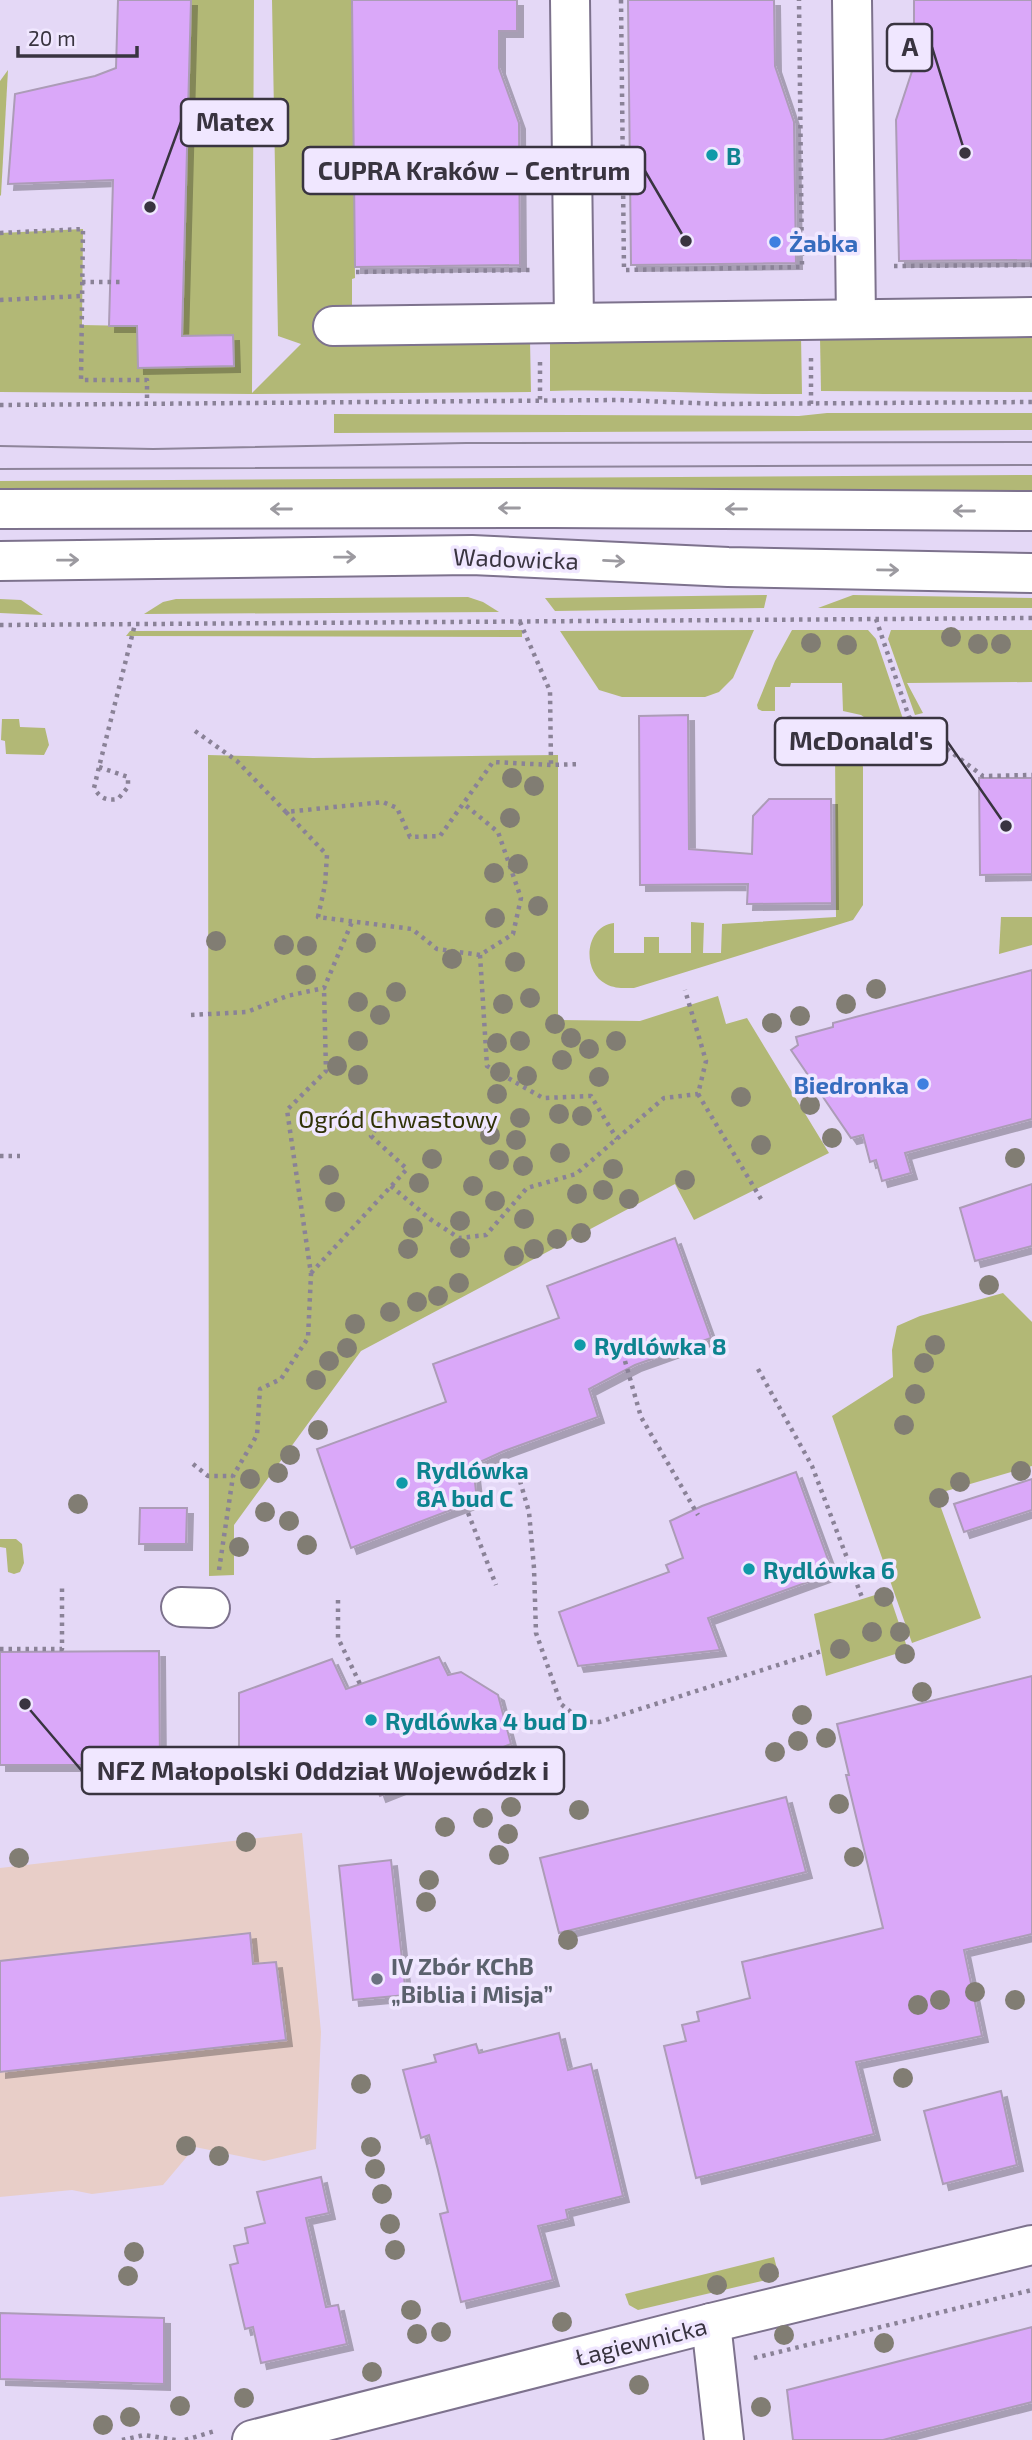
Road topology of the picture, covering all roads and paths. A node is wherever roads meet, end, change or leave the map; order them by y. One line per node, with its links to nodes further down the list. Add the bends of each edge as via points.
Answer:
1 (570, 0): 16 (main road)
2 (621, 0): 3 (path, via 624,270 802,267)
3 (799, 0)
4 (852, 0): 15 (main road)
5 (0, 233): 10 (path, via 83,229)
6 (894, 253): 8 (path, via 894,266)
7 (534, 257): 9 (path, via 534,270)
8 (1032, 265)
9 (356, 272)
10 (82, 282): 11 (path); 12 (path)
11 (124, 282)
12 (82, 296): 13 (path); 20 (path, via 81,380 147,380)
13 (0, 300)
14 (1032, 317): 15 (main road)
15 (856, 319): 16 (main road)
16 (574, 323): 17 (main road)
17 (333, 326)
18 (810, 369): 23 (path)
19 (540, 377): 21 (path)
20 (148, 402): 21 (path); 24 (path)
21 (540, 402): 23 (path)
22 (1032, 402): 23 (path)
23 (811, 404)
24 (0, 405)
25 (0, 509): 26 (main road, Wadowicka, one-way to 25)
26 (1032, 511)
27 (0, 561): 28 (main road, Wadowicka, one-way to 28, via 472,555 729,567)
28 (1032, 573)
29 (1032, 618): 30 (path)
30 (876, 619): 31 (path); 38 (path, via 909,717 983,776)
31 (520, 622): 32 (path); 36 (path, via 550,691)
32 (135, 624): 33 (path); 37 (path)
33 (0, 625)
34 (195, 731): 40 (path, via 237,761)
35 (581, 764): 36 (path)
36 (551, 765): 39 (path, via 493,762)
37 (99, 767): 37 (path, via 94,788 106,800 118,799 128,787 128,777)
38 (1032, 775)
39 (464, 804): 40 (path, via 440,836 410,836 397,808 383,802); 42 (path, via 498,832 521,898 513,934)
40 (286, 812): 41 (path, via 327,855 318,917)
41 (352, 922): 42 (path, via 412,929 437,949); 43 (path)
42 (480, 955): 48 (path, via 486,1066 543,1098 592,1096)
43 (324, 988): 45 (path, via 247,1012); 53 (path, via 326,1071 287,1110)
44 (685, 990): 46 (path, via 706,1061)
45 (191, 1015)
46 (698, 1094): 48 (path, via 664,1098); 52 (path)
47 (404, 1119): 51 (path, via 383,1118 371,1136 407,1169)
48 (617, 1139): 51 (path, via 576,1174 527,1188 486,1235 459,1238)
49 (0, 1156): 50 (path)
50 (20, 1156)
51 (391, 1186): 53 (path)
52 (761, 1199)
53 (311, 1274): 57 (path, via 308,1338 281,1379 260,1389 257,1435)
54 (625, 1361): 60 (path, via 641,1417)
55 (758, 1369): 65 (path, via 812,1466)
56 (193, 1464): 57 (path, via 208,1476)
57 (233, 1476): 63 (path)
58 (520, 1481): 67 (path, via 529,1512 536,1633 561,1704 583,1722 599,1722)
59 (465, 1505): 61 (path)
60 (698, 1515)
61 (496, 1585)
62 (62, 1587): 66 (path, via 62,1648)
63 (203, 1596)
64 (338, 1600): 68 (path, via 338,1638)
65 (863, 1600)
66 (0, 1649)
67 (821, 1651)
68 (360, 1684)
69 (1032, 2245): 71 (main road, Łagiewnicka)
70 (1032, 2290): 72 (path)
71 (711, 2323): 75 (main road, Łagiewnicka); 76 (main road)
72 (748, 2360)
73 (122, 2440): 74 (path, via 144,2435)
74 (177, 2440)
75 (252, 2440)
76 (723, 2440)

